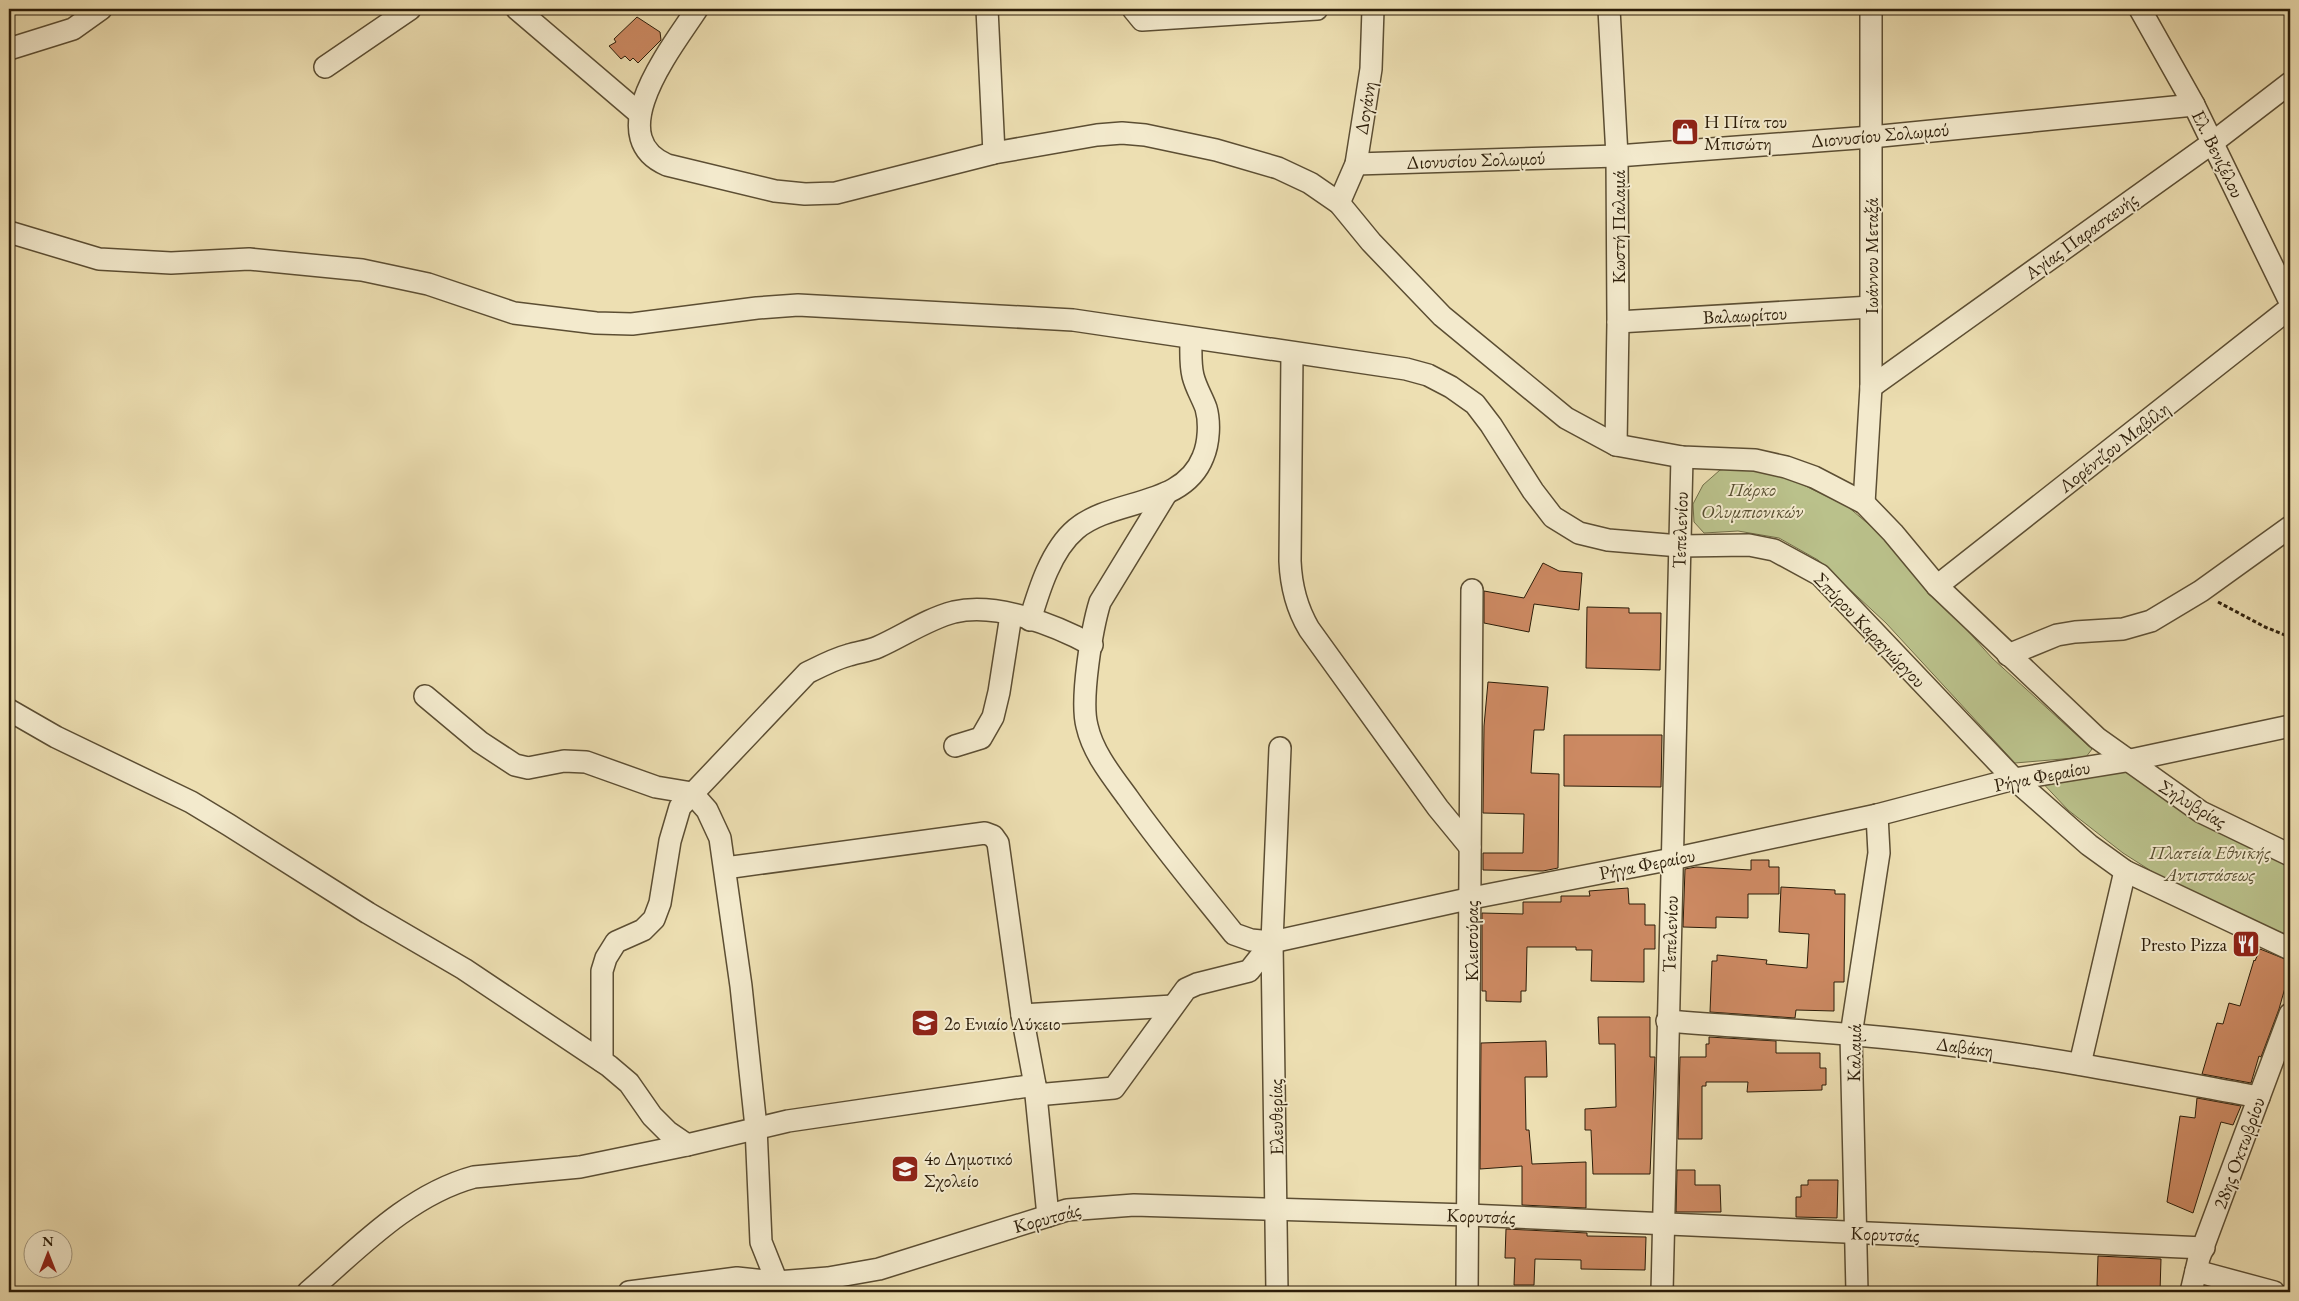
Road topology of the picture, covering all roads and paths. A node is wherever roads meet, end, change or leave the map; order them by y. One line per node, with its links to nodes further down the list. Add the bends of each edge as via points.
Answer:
1 (101, 9): 14 (street, via 73,29)
2 (410, 9): 15 (street)
3 (517, 9): 13 (street)
4 (532, 9): 13 (street)
5 (697, 9): 18 (street, via 656,73)
6 (987, 9): 21 (street)
7 (1317, 9): 12 (street)
8 (1373, 9): 23 (street, Δογάνη, via 1371,69)
9 (1609, 9): 22 (street, Κωστή Παλαμά)
10 (1871, 9): 19 (street, Ιωάννου Μεταξά)
11 (2140, 9): 17 (street, Ελ. Βενιζέλου)
12 (1138, 14)
13 (557, 44): 18 (street)
14 (9, 49)
15 (325, 67)
16 (2290, 83): 20 (street, Αγίας Παρασκευής)
17 (2194, 105): 19 (street, Διονυσίου Σολωμού); 20 (street, Ελ. Βενιζέλου)
18 (640, 114): 21 (street, Σηλυβρίας, via 644,149 653,159 775,191 836,193)
19 (1871, 137): 22 (street, Διονυσίου Σολωμού); 27 (street, Ιωάννου Μεταξά)
20 (2212, 143): 26 (street, Ελ. Βενιζέλου); 32 (street, Αγίας Παρασκευής)
21 (994, 153): 24 (street, Σηλυβρίας, via 1097,135 1144,135 1216,150 1278,168 1310,183)
22 (1617, 156): 23 (street, Διονυσίου Σολωμού); 29 (street, Κωστή Παλαμά)
23 (1356, 164): 24 (street, Δογάνη)
24 (1339, 203): 33 (street, Σηλυβρίας, via 1410,284 1462,334 1566,418)
25 (9, 232): 30 (street, Σπύρου Καραγιώργου, via 99,259 171,264 249,259 362,270 428,284 514,313 596,323 632,324 758,308 841,306 960,316 1073,320)
26 (2290, 302)
27 (1871, 307): 29 (street, Βαλαωρίτου); 32 (street, Ιωάννου Μεταξά)
28 (2290, 308): 39 (street, Λορέντζου Μαβίλη)
29 (1618, 322): 33 (street, Κωστή Παλαμά)
30 (1191, 339): 31 (street, Σπύρου Καραγιώργου); 35 (street, via 1193,376 1205,407 1207,436 1198,465 1184,482)
31 (1292, 354): 38 (street, Σπύρου Καραγιώργου, via 1406,369 1428,375 1475,404 1553,517 1579,532 1608,540); 55 (street, via 1290,580 1295,602 1309,629 1438,808)
32 (1871, 387): 36 (street, Ιωάννου Μεταξά)
33 (1616, 445): 34 (street, Σηλυβρίας)
34 (1682, 457): 36 (street, Σηλυβρίας, via 1755,460 1786,467 1814,477); 38 (street, Τεπελενίου)
35 (1166, 494): 42 (street, via 1104,512 1076,529 1063,544); 44 (street, via 1100,602 1094,619)
36 (1864, 503): 39 (street, Σηλυβρίας, via 1893,532)
37 (2290, 527): 41 (street)
38 (1680, 546): 52 (street, Σπύρου Καραγιώργου, via 1749,545 1774,550 1820,575); 57 (street, Τεπελενίου)
39 (1937, 586): 45 (street, Σηλυβρίας)
40 (1472, 590): 55 (street, Κλεισούρας)
41 (2201, 591): 43 (path, via 2226,608); 45 (street, via 2137,626 2057,635)
42 (1020, 617): 44 (street, via 1061,628); 49 (street, via 1004,664 993,717 981,738); 53 (street, via 976,609 954,612 877,648 826,663 807,674)
43 (2290, 637)
44 (1092, 645): 61 (street, via 1084,702 1092,744 1150,829 1234,934)
45 (2008, 656): 51 (street, Σηλυβρίας)
46 (426, 696): 53 (street, via 480,742 515,765 528,768 564,761 586,762 656,787)
47 (9, 710): 68 (street, via 229,824 368,913 464,969)
48 (2290, 726): 51 (street, Ρήγα Φεραίου)
49 (955, 746)
50 (1280, 748): 61 (street, Ελευθερίας)
51 (2126, 761): 52 (street, Ρήγα Φεραίου); 56 (street, Σηλυβρίας, via 2201,812)
52 (2014, 779): 54 (street, Ρήγα Φεραίου); 59 (street, Σπύρου Καραγιώργου, via 2089,845)
53 (692, 794): 58 (street, via 715,824); 68 (street, via 680,807 654,919 643,930 616,942 606,958 602,971)
54 (1877, 815): 57 (street, Ρήγα Φεραίου); 67 (street, Καλαμά, via 1879,853)
55 (1470, 847): 60 (street, Κλεισούρας)
56 (2290, 855)
57 (1672, 859): 60 (street, Ρήγα Φεραίου); 66 (street, Τεπελενίου)
58 (725, 868): 65 (street, via 985,833 993,836 998,844); 72 (street)
59 (2125, 871): 62 (street, Σπύρου Καραγιώργου); 69 (street)
60 (1472, 898): 61 (street, Ρήγα Φεραίου); 75 (street, Κλεισούρας)
61 (1272, 942): 63 (street, via 1248,971 1186,989); 74 (street, Ελευθερίας)
62 (2290, 949)
63 (1173, 1006): 65 (street); 70 (street, via 1114,1088)
64 (2290, 1014): 71 (street, 28ης Οκτωβρίου)
65 (1022, 1015): 70 (street)
66 (1667, 1021): 67 (street, Δαβάκη); 77 (street, Τεπελενίου)
67 (1851, 1035): 69 (street, Δαβάκη, via 1964,1046); 78 (street, Καλαμά)
68 (602, 1061): 73 (street, via 629,1082 652,1116)
69 (2080, 1064): 71 (street, Δαβάκη)
70 (1035, 1090): 72 (street); 76 (street)
71 (2260, 1097): 79 (street, 28ης Οκτωβρίου)
72 (756, 1127): 73 (street); 81 (street, via 761,1242)
73 (686, 1145): 82 (street, via 580,1166 474,1177 458,1182 406,1209)
74 (1278, 1210): 75 (street, Κορυτσάς); 76 (street, Κορυτσάς, via 1134,1205 1089,1207); 84 (street, Ελευθερίας)
75 (1468, 1215): 77 (street, Κορυτσάς); 85 (street, Κλεισούρας)
76 (1048, 1216): 81 (street, Κορυτσάς, via 878,1268)
77 (1662, 1225): 78 (street, Κορυτσάς); 86 (street, Τεπελενίου)
78 (1856, 1232): 79 (street, Κορυτσάς); 87 (street, Καλαμά)
79 (2204, 1248): 80 (street, 28ης Οκτωβρίου)
80 (2196, 1271): 88 (street, 28ης Οκτωβρίου); 89 (street)
81 (777, 1287): 83 (street, Κορυτσάς, via 727,1279)
82 (308, 1292)
83 (629, 1292)
84 (1277, 1292)
85 (1467, 1292)
86 (1662, 1292)
87 (1857, 1292)
88 (2191, 1292)
89 (2274, 1292)

